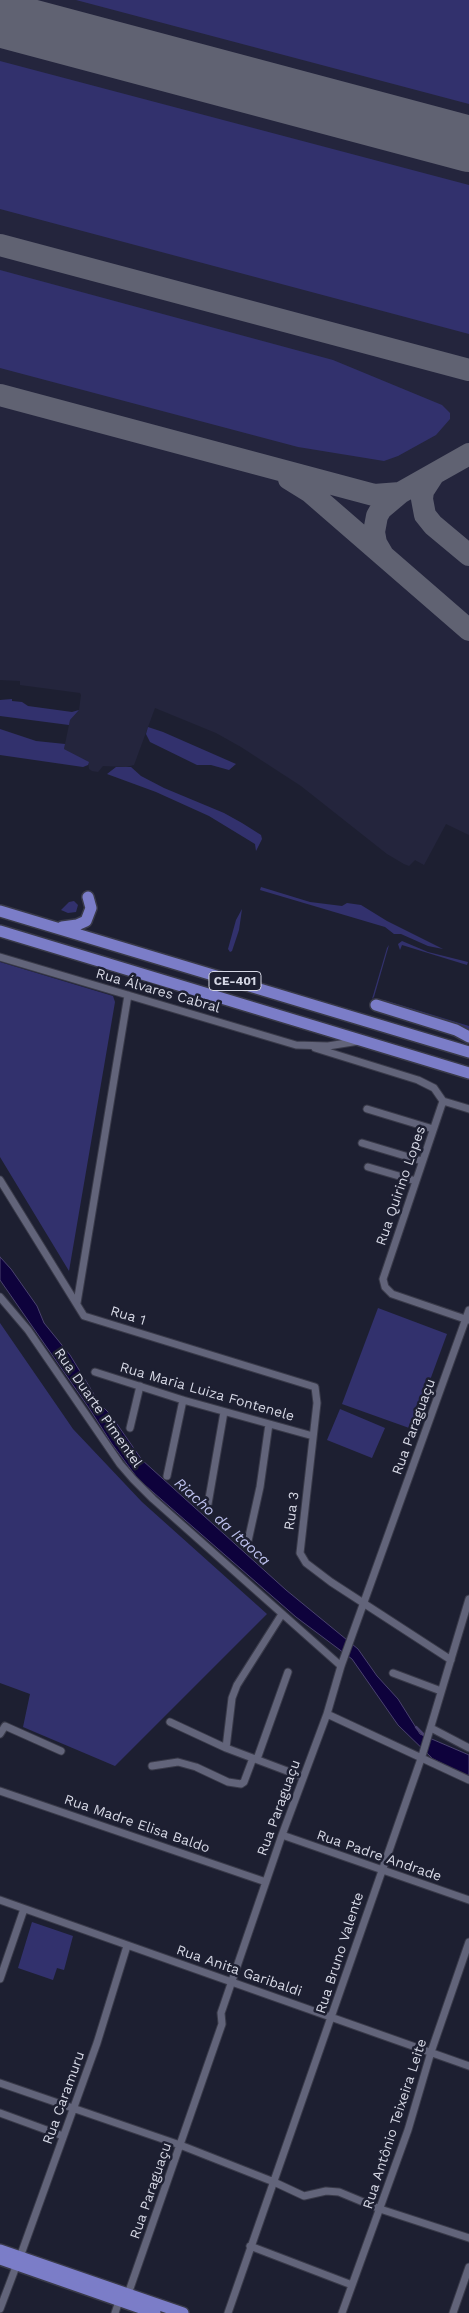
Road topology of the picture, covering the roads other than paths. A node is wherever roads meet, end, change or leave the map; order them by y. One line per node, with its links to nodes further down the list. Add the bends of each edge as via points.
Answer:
1 (88, 897): 3 (main road, via 90,912 86,921)
2 (0, 911): 3 (main road, CE-401)
3 (55, 927): 11 (main road, CE-401)
4 (0, 931): 9 (main road, CE-401)
5 (0, 957): 6 (street, Rua Álvares Cabral)
6 (128, 995): 10 (street, Rua Álvares Cabral, via 296,1045); 23 (street)
7 (376, 1005): 8 (main road)
8 (469, 1037)
9 (360, 1041): 10 (street, Rua Álvares Cabral); 12 (main road, CE-401)
10 (310, 1046): 13 (street, Rua Álvares Cabral, via 418,1080 434,1088)
11 (469, 1052)
12 (469, 1074)
13 (443, 1101): 15 (street, Rua Álvares Cabral); 16 (street, Rua Quirino Lopes)
14 (367, 1109): 16 (street)
15 (469, 1109)
16 (433, 1129): 18 (street, Rua Quirino Lopes)
17 (362, 1143): 18 (street)
18 (422, 1161): 21 (street, Rua Quirino Lopes)
19 (368, 1167): 21 (street)
20 (0, 1180): 23 (street, Rua 1)
21 (416, 1181): 25 (street, Rua Quirino Lopes, via 383,1279 385,1288 392,1294)
22 (0, 1296): 39 (street, Rua Duarte Pimentel, via 28,1330 133,1479)
23 (76, 1303): 28 (street, Rua 1, via 84,1316 311,1385)
24 (469, 1310): 25 (street, Rua Paraguaçu)
25 (467, 1320): 38 (street, Rua Paraguaçu)
26 (95, 1372): 27 (street, Rua Maria Luiza Fontenele)
27 (140, 1386): 29 (street, Rua Maria Luiza Fontenele); 32 (street)
28 (316, 1390): 33 (street, Rua 3)
29 (183, 1400): 30 (street, Rua Maria Luiza Fontenele); 34 (street)
30 (224, 1412): 31 (street, Rua Maria Luiza Fontenele); 35 (street)
31 (269, 1424): 33 (street, Rua Maria Luiza Fontenele); 36 (street)
32 (130, 1428)
33 (313, 1436): 38 (street, Rua 3, via 300,1553 306,1563)
34 (167, 1476)
35 (208, 1504)
36 (248, 1541)
37 (469, 1599): 40 (street, Rua Bruno Valente)
38 (364, 1605): 40 (street, Rua 3); 41 (street, Rua Paraguaçu)
39 (282, 1614): 41 (street, Rua Duarte Pimentel); 49 (street, via 237,1685 232,1698)
40 (451, 1660): 44 (street, Rua Bruno Valente)
41 (342, 1664): 45 (street, Rua Paraguaçu)
42 (288, 1672): 53 (street)
43 (393, 1673): 44 (street)
44 (441, 1692): 47 (street, Rua Bruno Valente)
45 (327, 1714): 52 (street); 55 (street, Rua Paraguaçu)
46 (170, 1722): 49 (street)
47 (430, 1729): 50 (street); 52 (street, Rua Bruno Valente)
48 (0, 1734): 51 (street, via 5,1726)
49 (226, 1748): 53 (street)
50 (469, 1748)
51 (61, 1751)
52 (422, 1757): 56 (street); 59 (street, Rua Bruno Valente)
53 (255, 1759): 54 (street, via 240,1784 178,1762); 55 (street)
54 (152, 1766)
55 (303, 1777): 58 (street, Rua Paraguaçu)
56 (469, 1780)
57 (0, 1791): 60 (street, Rua Madre Elisa Baldo)
58 (282, 1835): 59 (street, Rua Padre Andrade); 60 (street, Rua Paraguaçu)
59 (381, 1870): 62 (street, Rua Padre Andrade); 68 (street, Rua Bruno Valente)
60 (266, 1882): 67 (street, Rua Paraguaçu)
61 (0, 1900): 63 (street, Rua Anita Garibaldi)
62 (469, 1900)
63 (24, 1909): 65 (street, Rua Anita Garibaldi); 66 (street)
64 (469, 1942): 69 (street, Rua Antônio Teixeira Leite)
65 (127, 1946): 67 (street, Rua Anita Garibaldi); 72 (street, Rua Caramuru)
66 (0, 1979)
67 (232, 1981): 68 (street, Rua Anita Garibaldi); 75 (street, Rua Paraguaçu, via 221,2013 222,2024)
68 (332, 2017): 69 (street, Rua Anita Garibaldi); 76 (street, Rua Bruno Valente)
69 (432, 2052): 70 (street, Rua Anita Garibaldi); 77 (street, Rua Antônio Teixeira Leite)
70 (469, 2066)
71 (0, 2083): 72 (street)
72 (73, 2108): 74 (street, Rua Caramuru); 75 (street)
73 (0, 2113): 74 (street)
74 (63, 2136): 82 (street, Rua Caramuru)
75 (180, 2145): 76 (street); 85 (street, Rua Paraguaçu)
76 (274, 2182): 77 (street, via 304,2196 326,2190 339,2192); 79 (street, Rua Bruno Valente)
77 (380, 2210): 78 (street); 84 (street, Rua Antônio Teixeira Leite)
78 (469, 2238)
79 (250, 2246): 84 (street); 90 (street, Rua Bruno Valente)
80 (0, 2250): 82 (main road)
81 (0, 2259): 82 (main road)
82 (18, 2261): 85 (main road); 86 (street, Rua Caramuru)
83 (469, 2268): 92 (street)
84 (352, 2285): 91 (street, Rua Antônio Teixeira Leite)
85 (124, 2297): 87 (street, Rua Paraguaçu); 88 (main road); 89 (main road)
86 (0, 2309)
87 (115, 2313)
88 (155, 2313)
89 (183, 2313)
90 (228, 2313)
91 (342, 2313)
92 (453, 2313)

